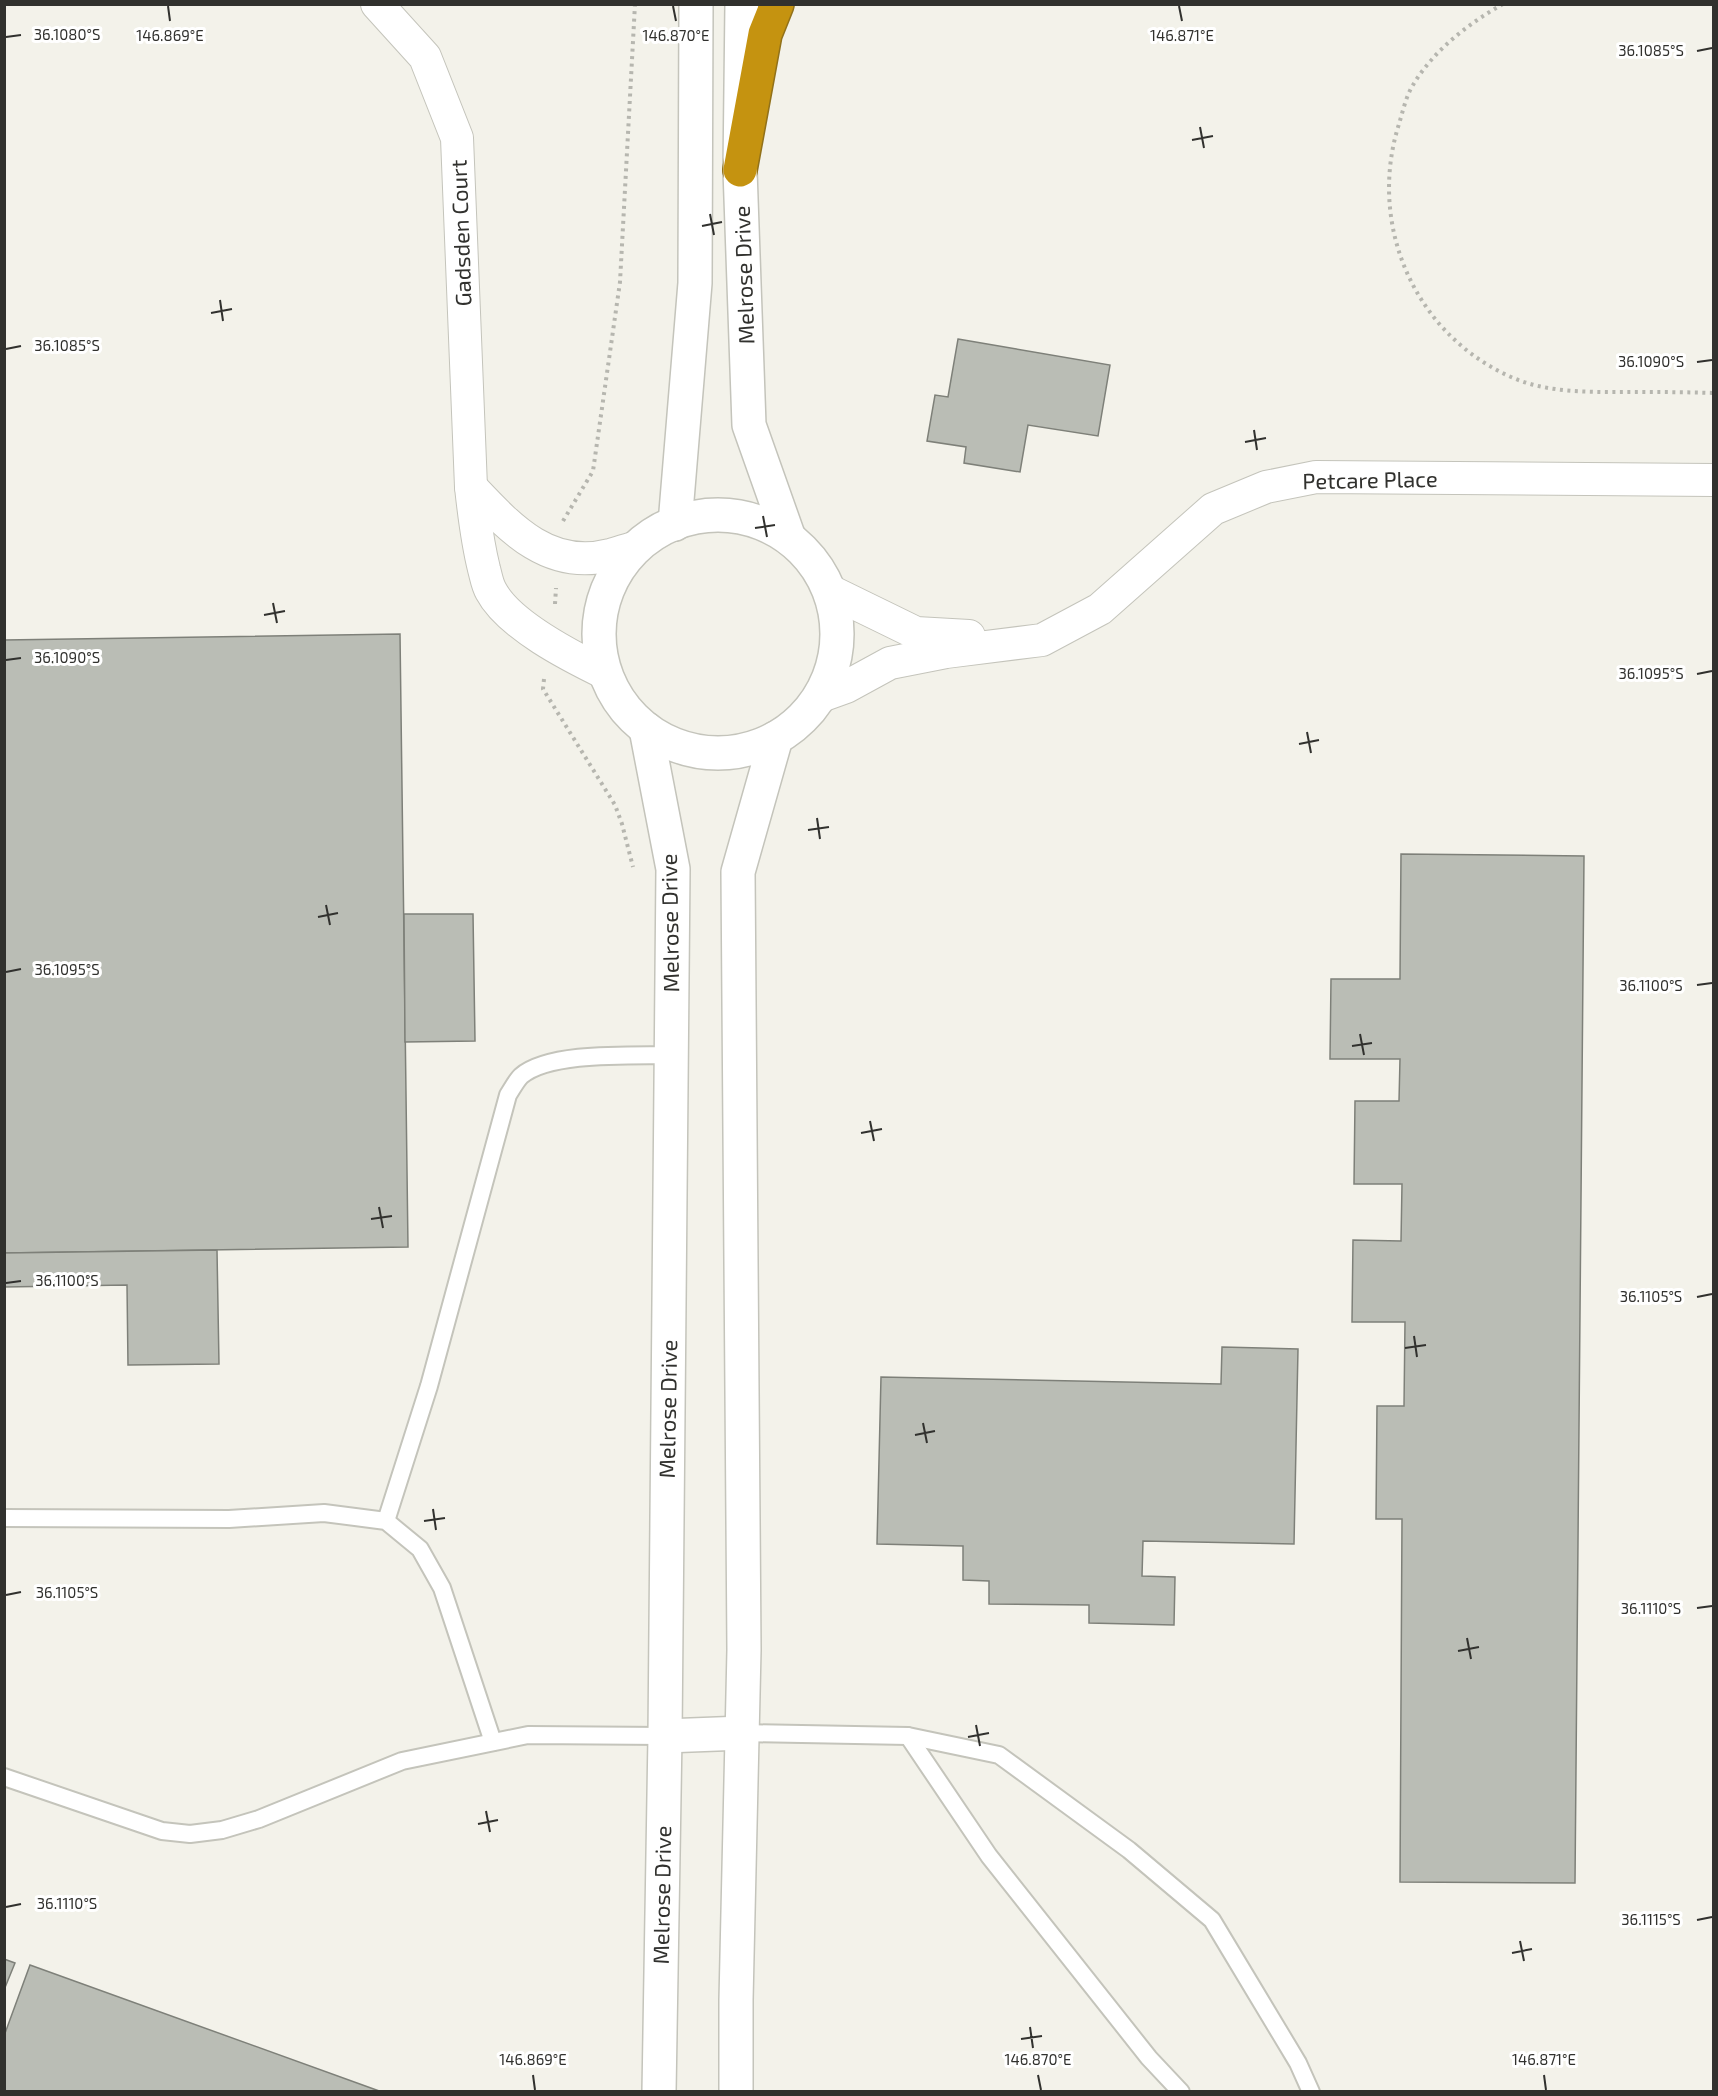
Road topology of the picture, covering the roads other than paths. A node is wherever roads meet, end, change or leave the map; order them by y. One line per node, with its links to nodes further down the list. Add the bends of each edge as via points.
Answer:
1 (377, 4): 7 (street, Gadsden Court, via 425,57 457,138)
2 (696, 4): 8 (main road, Melrose Drive, via 695,283)
3 (742, 4): 5 (main road, Melrose Drive)
4 (777, 4): 5 (highway, via 765,34)
5 (740, 170): 9 (main road, Melrose Drive, via 749,425)
6 (1713, 480): 12 (street, Petcare Place, via 1316,477 1266,487 1213,509 1100,609)
7 (471, 487): 10 (street, via 507,525 556,555 609,556); 13 (street, Gadsden Court, via 476,539 489,589 502,608 567,655)
8 (675, 524): 9 (main road, via 714,516 753,520); 10 (main road)
9 (789, 538): 11 (main road, via 813,562)
10 (637, 547): 13 (main road, via 616,573 603,605 599,639)
11 (830, 591): 12 (street, via 916,633); 14 (main road, via 837,617 838,645)
12 (1042, 640): 14 (street, Petcare Place, via 890,663)
13 (605, 673): 15 (main road, via 621,704)
14 (821, 696): 16 (main road, via 801,720)
15 (646, 729): 16 (main road, via 676,745 710,753 744,751); 17 (main road, Melrose Drive, via 673,869)
16 (776, 738): 20 (main road, via 738,872)
17 (672, 1055): 19 (lane, via 566,1059 534,1068 521,1077 508,1095 429,1386); 21 (main road, Melrose Drive)
18 (4, 1518): 19 (lane, via 229,1519 324,1513)
19 (386, 1521): 23 (lane, via 420,1549 442,1588)
20 (743, 1732): 21 (main road); 22 (lane); 26 (main road)
21 (665, 1736): 23 (lane, via 528,1735); 25 (main road, Melrose Drive)
22 (908, 1736): 27 (lane, via 989,1856 1149,2058); 28 (lane, via 999,1755 1129,1850 1212,1920)
23 (493, 1742): 24 (lane, via 402,1761 259,1819 190,1834 162,1831)
24 (4, 1777)
25 (659, 2091)
26 (736, 2091)
27 (1181, 2091)
28 (1311, 2091)

